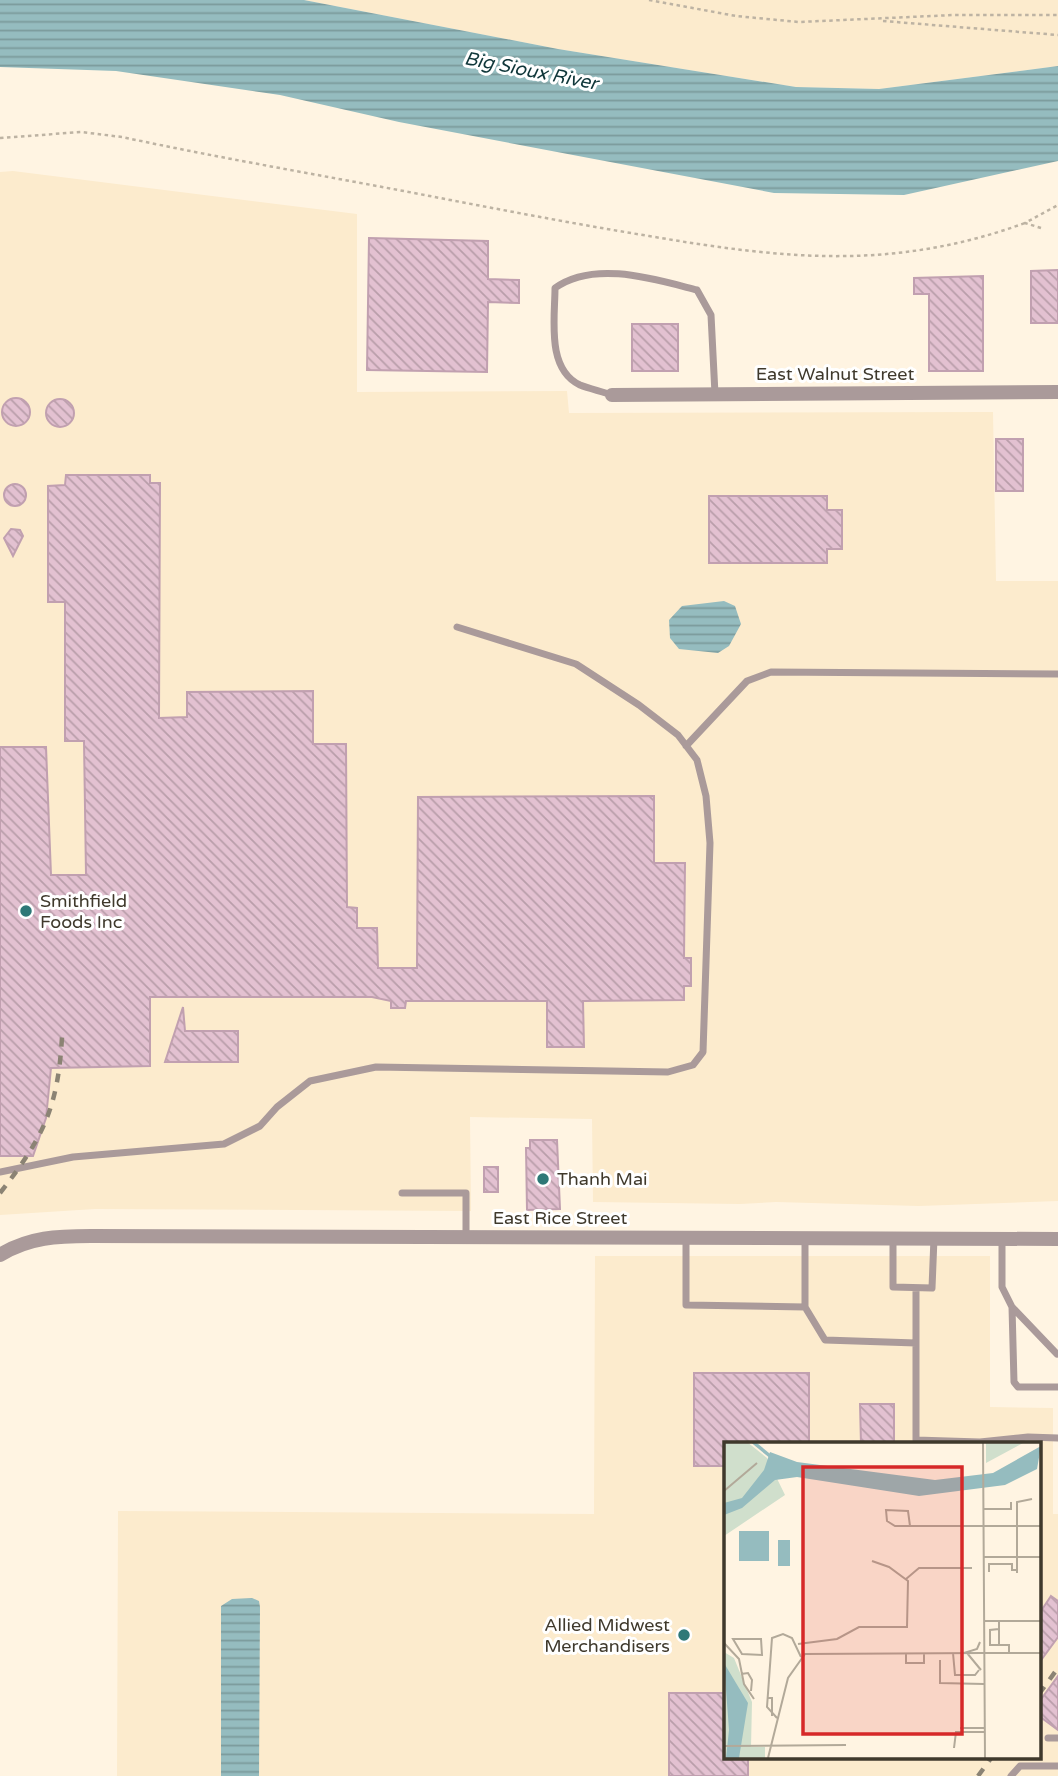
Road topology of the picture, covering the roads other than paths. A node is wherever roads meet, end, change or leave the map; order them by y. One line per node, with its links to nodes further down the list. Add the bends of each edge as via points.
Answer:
1 (1058, 392): 2 (street, East Walnut Street)
2 (715, 394): 3 (street, East Walnut Street); 3 (lane, via 711,315 696,290 651,279 572,276 555,288 558,362 577,384)
3 (612, 395)
4 (457, 626): 6 (lane, via 576,664 639,705)
5 (1058, 674): 6 (lane, via 771,671 747,681)
6 (686, 746): 7 (lane, via 696,760 706,796 710,843 703,1052 693,1065 667,1072 376,1067 310,1081 260,1126 224,1144 73,1157)
7 (0, 1172)
8 (402, 1193): 9 (lane, via 466,1193)
9 (466, 1237): 10 (street, East Rice Street); 16 (street, East Rice Street, via 61,1236 28,1241)
10 (686, 1238): 11 (street, East Rice Street); 18 (lane, via 686,1305)
11 (805, 1238): 12 (street, East Rice Street); 18 (lane)
12 (893, 1238): 13 (street, East Rice Street); 17 (lane, via 893,1287)
13 (934, 1238): 14 (street, East Rice Street); 17 (lane, via 932,1288)
14 (1002, 1238): 15 (street, East Rice Street); 19 (lane, via 1002,1287)
15 (1058, 1239)
16 (0, 1255)
17 (915, 1288): 20 (lane)
18 (805, 1307): 20 (lane, via 825,1340)
19 (1012, 1307): 21 (lane); 22 (lane, via 1015,1385)
20 (916, 1343): 23 (lane, via 916,1440)
21 (1057, 1354)
22 (1058, 1387)
23 (1058, 1438)
24 (1048, 1738): 25 (lane)
25 (1058, 1738)
26 (1058, 1766): 27 (lane, via 1020,1766)
27 (1011, 1776)

